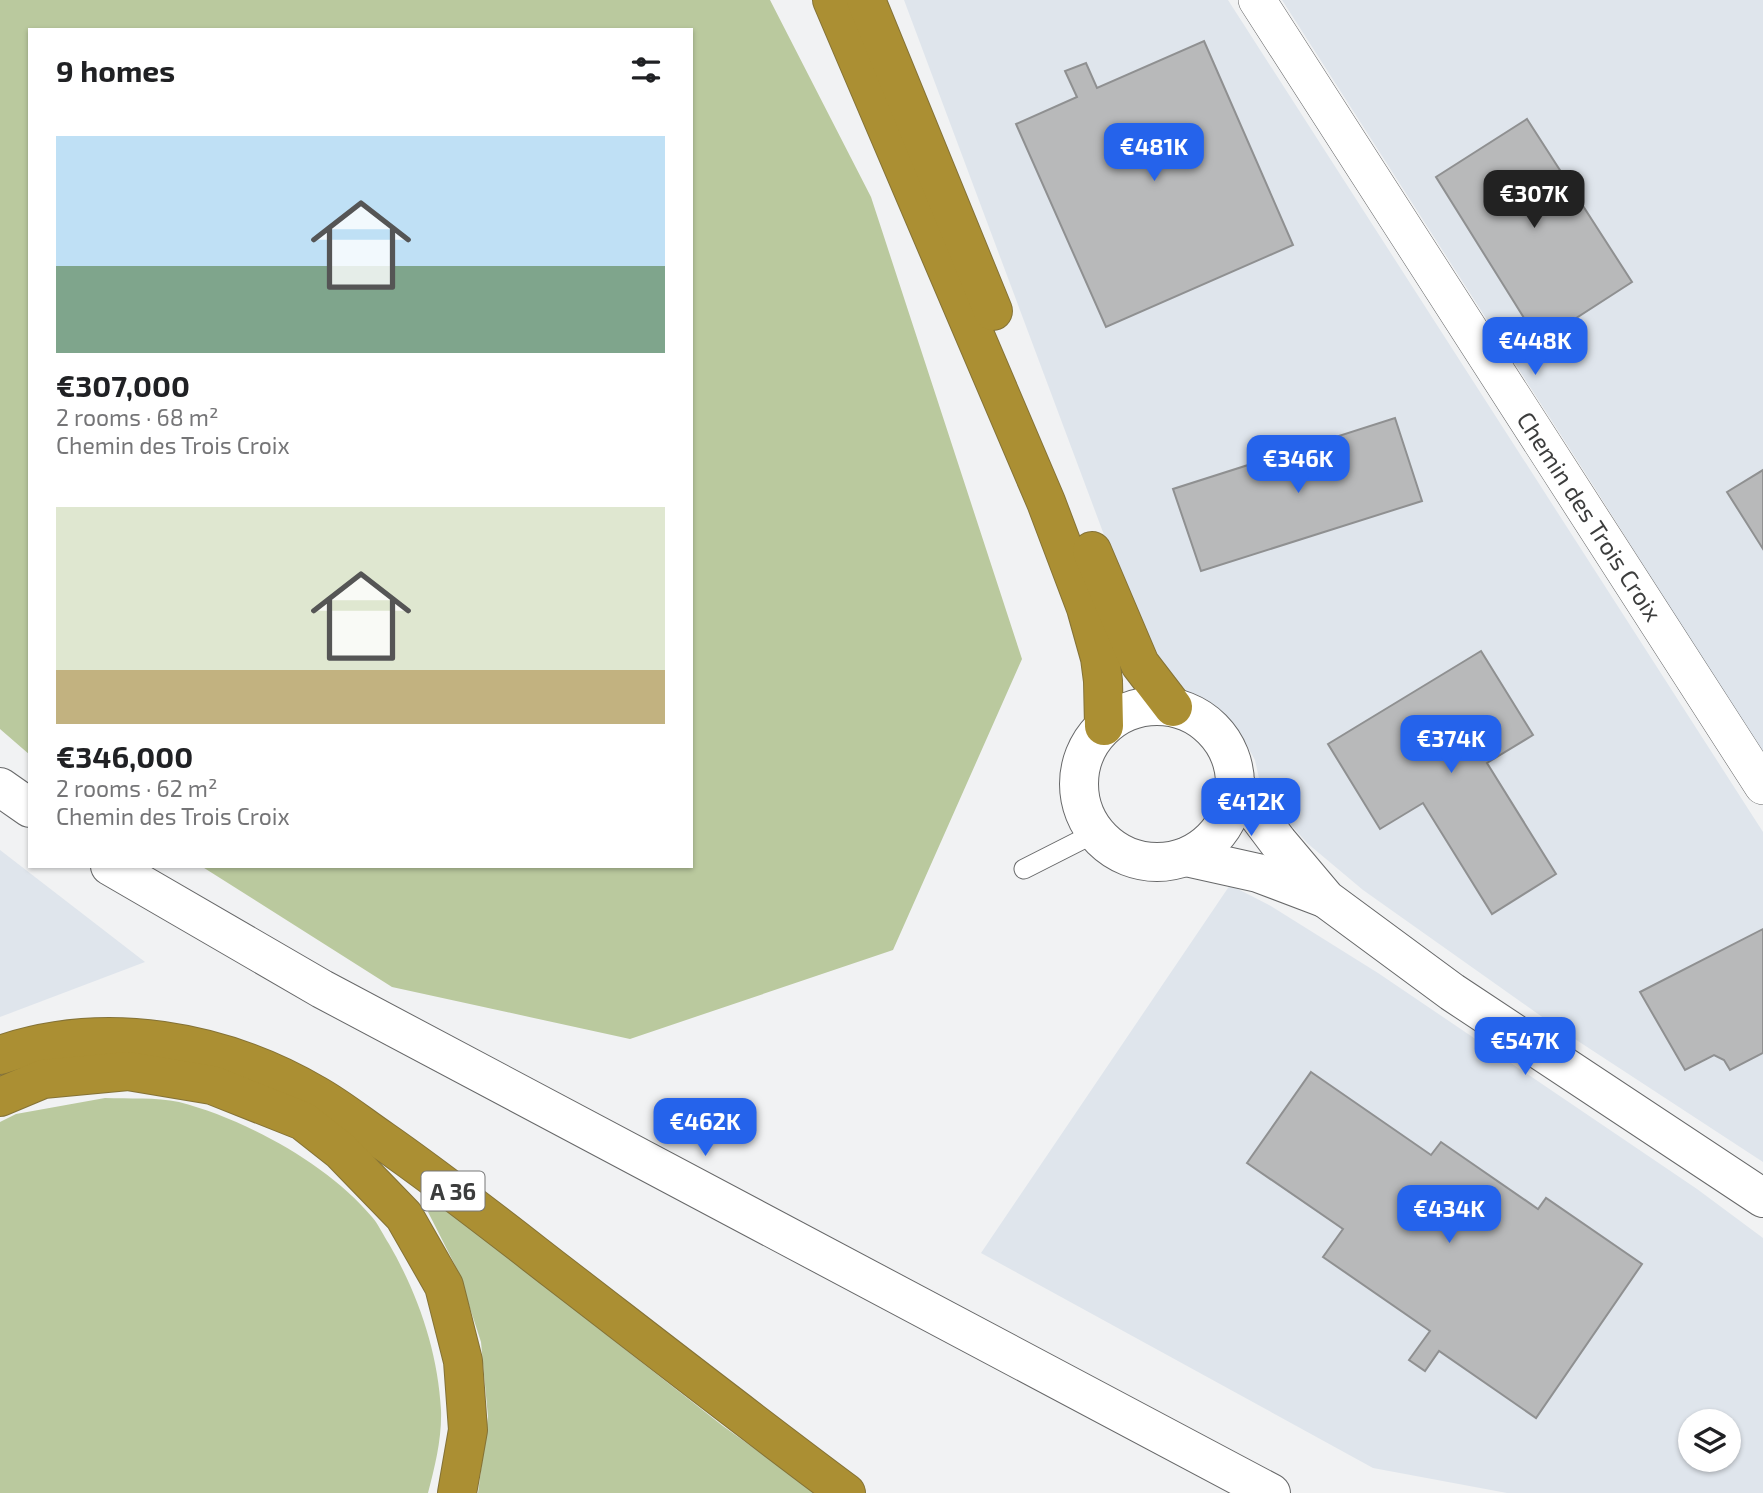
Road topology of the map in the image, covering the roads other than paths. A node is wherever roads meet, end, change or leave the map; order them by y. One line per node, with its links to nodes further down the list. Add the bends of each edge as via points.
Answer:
1 (832, 0): 5 (highway, via 1046,502 1086,608 1100,658)
2 (866, 0): 4 (highway, via 1131,646)
3 (1256, 0): 8 (street, Chemin des Trois Croix)
4 (1173, 707): 5 (main road, via 1143,707); 7 (main road, via 1208,723 1223,741 1233,763)
5 (1104, 726): 10 (main road, via 1089,744 1080,766 1078,789 1083,812)
6 (0, 786): 9 (main road)
7 (1236, 786): 11 (main road, via 1233,808 1222,829); 14 (main road)
8 (1763, 786)
9 (28, 807)
10 (1095, 833): 11 (main road, via 1136,860); 13 (lane)
11 (1186, 858): 14 (main road, via 1258,873)
12 (113, 868): 20 (main road, via 334,996)
13 (1024, 869)
14 (1326, 899): 17 (main road, via 1452,992)
15 (0, 1055): 19 (highway, A 36, via 65,1039 116,1036 168,1041 220,1053 316,1095 424,1169)
16 (0, 1097): 18 (highway, A 36, via 43,1079 128,1071 212,1084 303,1121 341,1151 404,1216 444,1286 463,1361 468,1430)
17 (1763, 1198)
18 (457, 1493)
19 (846, 1493)
20 (1271, 1493)

